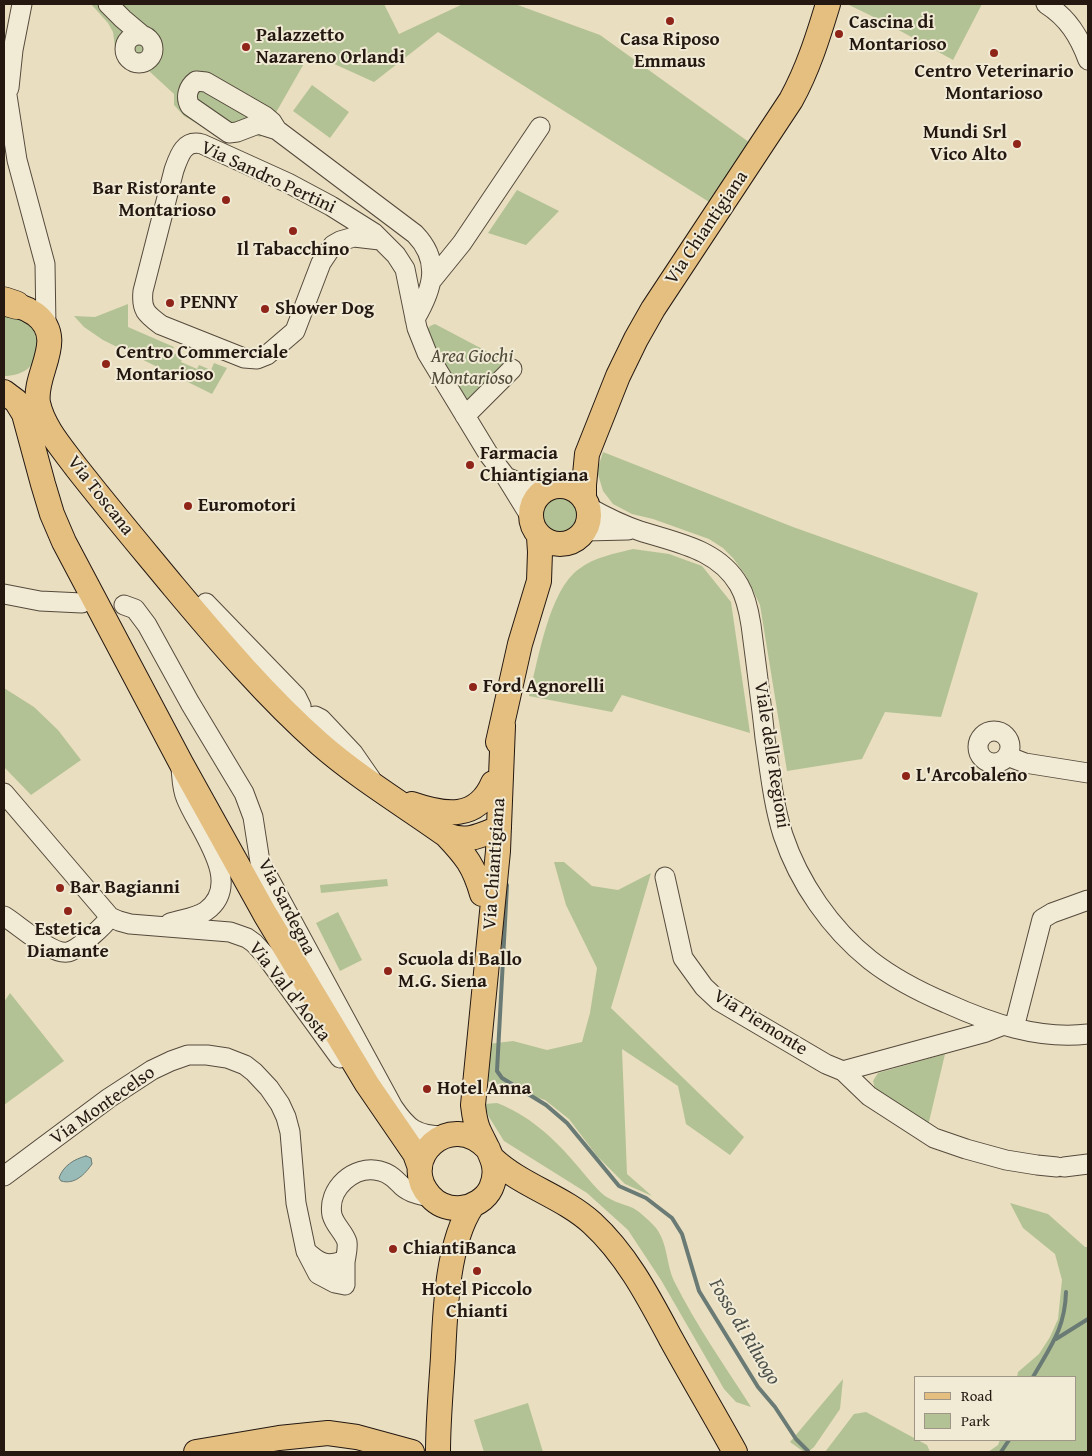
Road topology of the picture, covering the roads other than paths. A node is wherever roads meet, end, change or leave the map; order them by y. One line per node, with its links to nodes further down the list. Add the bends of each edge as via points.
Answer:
1 (9, 4): 7 (street)
2 (22, 4): 10 (street, via 13,50)
3 (108, 4): 6 (street)
4 (828, 4): 26 (main road, Via Chiantigiana, via 799,85 645,323 618,376)
5 (1046, 4): 8 (street, via 1074,30)
6 (135, 37)
7 (4, 40)
8 (1088, 60)
9 (4, 76): 10 (street)
10 (8, 104): 16 (street, via 17,160 45,264)
11 (249, 108): 13 (street, via 250,119); 13 (street, via 202,81 193,83 188,92 190,106 226,132); 14 (street, via 268,119)
12 (540, 127): 17 (street, via 457,249)
13 (245, 128): 14 (street, via 258,124)
14 (277, 130): 17 (street, via 415,234 427,254)
15 (380, 240): 15 (street, Via Sandro Pertini, via 371,230 319,199 194,142 183,149 174,170 143,291 144,310 161,325 256,360 272,352 295,331 330,248 348,238); 19 (street, Via Sandro Pertini, via 403,266)
16 (45, 277): 18 (street, via 32,294); 20 (street)
17 (432, 280): 19 (street, via 427,298)
18 (8, 303): 20 (main road, via 28,309)
19 (415, 319): 25 (street, Via Sandro Pertini, via 427,353)
20 (46, 327): 21 (main road, Via Toscana, via 49,352)
21 (45, 363): 23 (main road, via 27,382); 41 (main road, Via Toscana, via 39,407 46,424 76,468 235,658 341,762)
22 (512, 369): 25 (street)
23 (4, 386)
24 (4, 392): 38 (main road, via 16,401 24,414 61,535)
25 (465, 416): 27 (street, Via Sandro Pertini)
26 (586, 454): 28 (main road, Via Chiantigiana, via 570,474); 29 (main road, Via Chiantigiana)
27 (506, 477): 28 (street); 32 (street, Via Sandro Pertini)
28 (549, 489): 29 (main road, via 572,488); 32 (main road, Via Chiantigiana, via 535,498 531,507)
29 (586, 503): 30 (main road, Via Chiantigiana, via 589,515); 31 (street, Viale delle Regioni)
30 (585, 531): 31 (street, Viale delle Regioni); 32 (main road, via 570,543)
31 (639, 531): 52 (street, Viale delle Regioni, via 684,544 710,556 724,566 742,590 751,626 771,785 779,821 792,857 822,910 854,946 894,976 946,1003)
32 (543, 533): 36 (main road, Via Chiantigiana, via 538,581 511,680)
33 (4, 594): 34 (street, via 40,601)
34 (82, 603)
35 (124, 606): 56 (street, Via Sardegna, via 135,609 147,625 244,793 253,817 258,855 268,879 393,1107 412,1129 423,1134)
36 (503, 726): 40 (main road, Via Chiantigiana); 45 (main road, Via Chiantigiana)
37 (1007, 756): 39 (street, via 1025,763)
38 (181, 763): 51 (street, Via Val d'Aosta, via 184,795 216,858 222,883 216,900 208,909 192,918); 55 (main road, via 265,914)
39 (1088, 773)
40 (493, 783): 43 (main road, Via Toscana, via 475,807); 45 (main road, Via Chiantigiana)
41 (384, 792): 43 (main road, Via Toscana, via 433,811); 44 (main road, Via Toscana)
42 (4, 793): 49 (street)
43 (454, 813): 45 (main road, Via Toscana, via 477,823)
44 (446, 835): 45 (main road, Via Toscana, via 463,840); 47 (main road, Via Toscana, via 471,864)
45 (495, 837): 47 (main road, Via Chiantigiana); 57 (main road, Via Chiantigiana, via 473,1105 476,1124)
46 (665, 877): 54 (street, Via Piemonte, via 683,958 704,987 729,1007)
47 (482, 894): 56 (main road, Via Chiantigiana, via 463,1105 460,1119)
48 (1088, 900): 52 (street, via 1042,919)
49 (110, 917): 50 (street, via 78,947 65,952 46,946); 51 (street, Via Val d'Aosta, via 130,924)
50 (8, 919)
51 (165, 925): 55 (street, Via Val d'Aosta, via 178,929 230,932 254,943 351,1073)
52 (1009, 1027): 53 (street, Viale delle Regioni, via 1059,1035); 54 (street)
53 (1088, 1034)
54 (843, 1071): 58 (street, Via Piemonte, via 869,1096 934,1138 1028,1164 1060,1167)
55 (367, 1084): 59 (main road, via 415,1154)
56 (447, 1135): 57 (main road, via 472,1136 481,1141); 59 (main road, Via Chiantigiana, via 432,1143)
57 (491, 1154): 62 (main road, via 507,1171); 63 (main road, Via Chiantigiana, via 496,1169 494,1180)
58 (1088, 1164)
59 (420, 1169): 61 (street); 64 (main road, Via Chiantigiana, via 423,1186)
60 (4, 1176): 65 (street, Via Montecelso, via 152,1070 192,1055 227,1058 254,1072 276,1098 286,1117 298,1217)
61 (399, 1182): 64 (street, via 407,1189); 66 (street, via 385,1172 373,1169 351,1175 338,1188 333,1198 332,1213 347,1244)
62 (534, 1187): 63 (main road); 69 (main road, via 581,1214 612,1244 644,1290)
63 (481, 1198): 64 (main road, via 454,1208); 67 (main road, Via Chiantigiana, via 460,1229)
64 (433, 1199): 67 (main road, Via Chiantigiana, via 445,1237)
65 (306, 1252): 66 (street, via 321,1263); 66 (street, Via Montecelso, via 318,1274 345,1285)
66 (345, 1260)
67 (450, 1276): 68 (main road, Via Chiantigiana)
68 (439, 1427): 73 (main road); 74 (main road, Via Chiantigiana)
69 (725, 1447)
70 (383, 1448): 71 (main road, via 344,1435 321,1433); 72 (main road)
71 (196, 1452)
72 (412, 1452)
73 (422, 1452)
74 (438, 1452)

